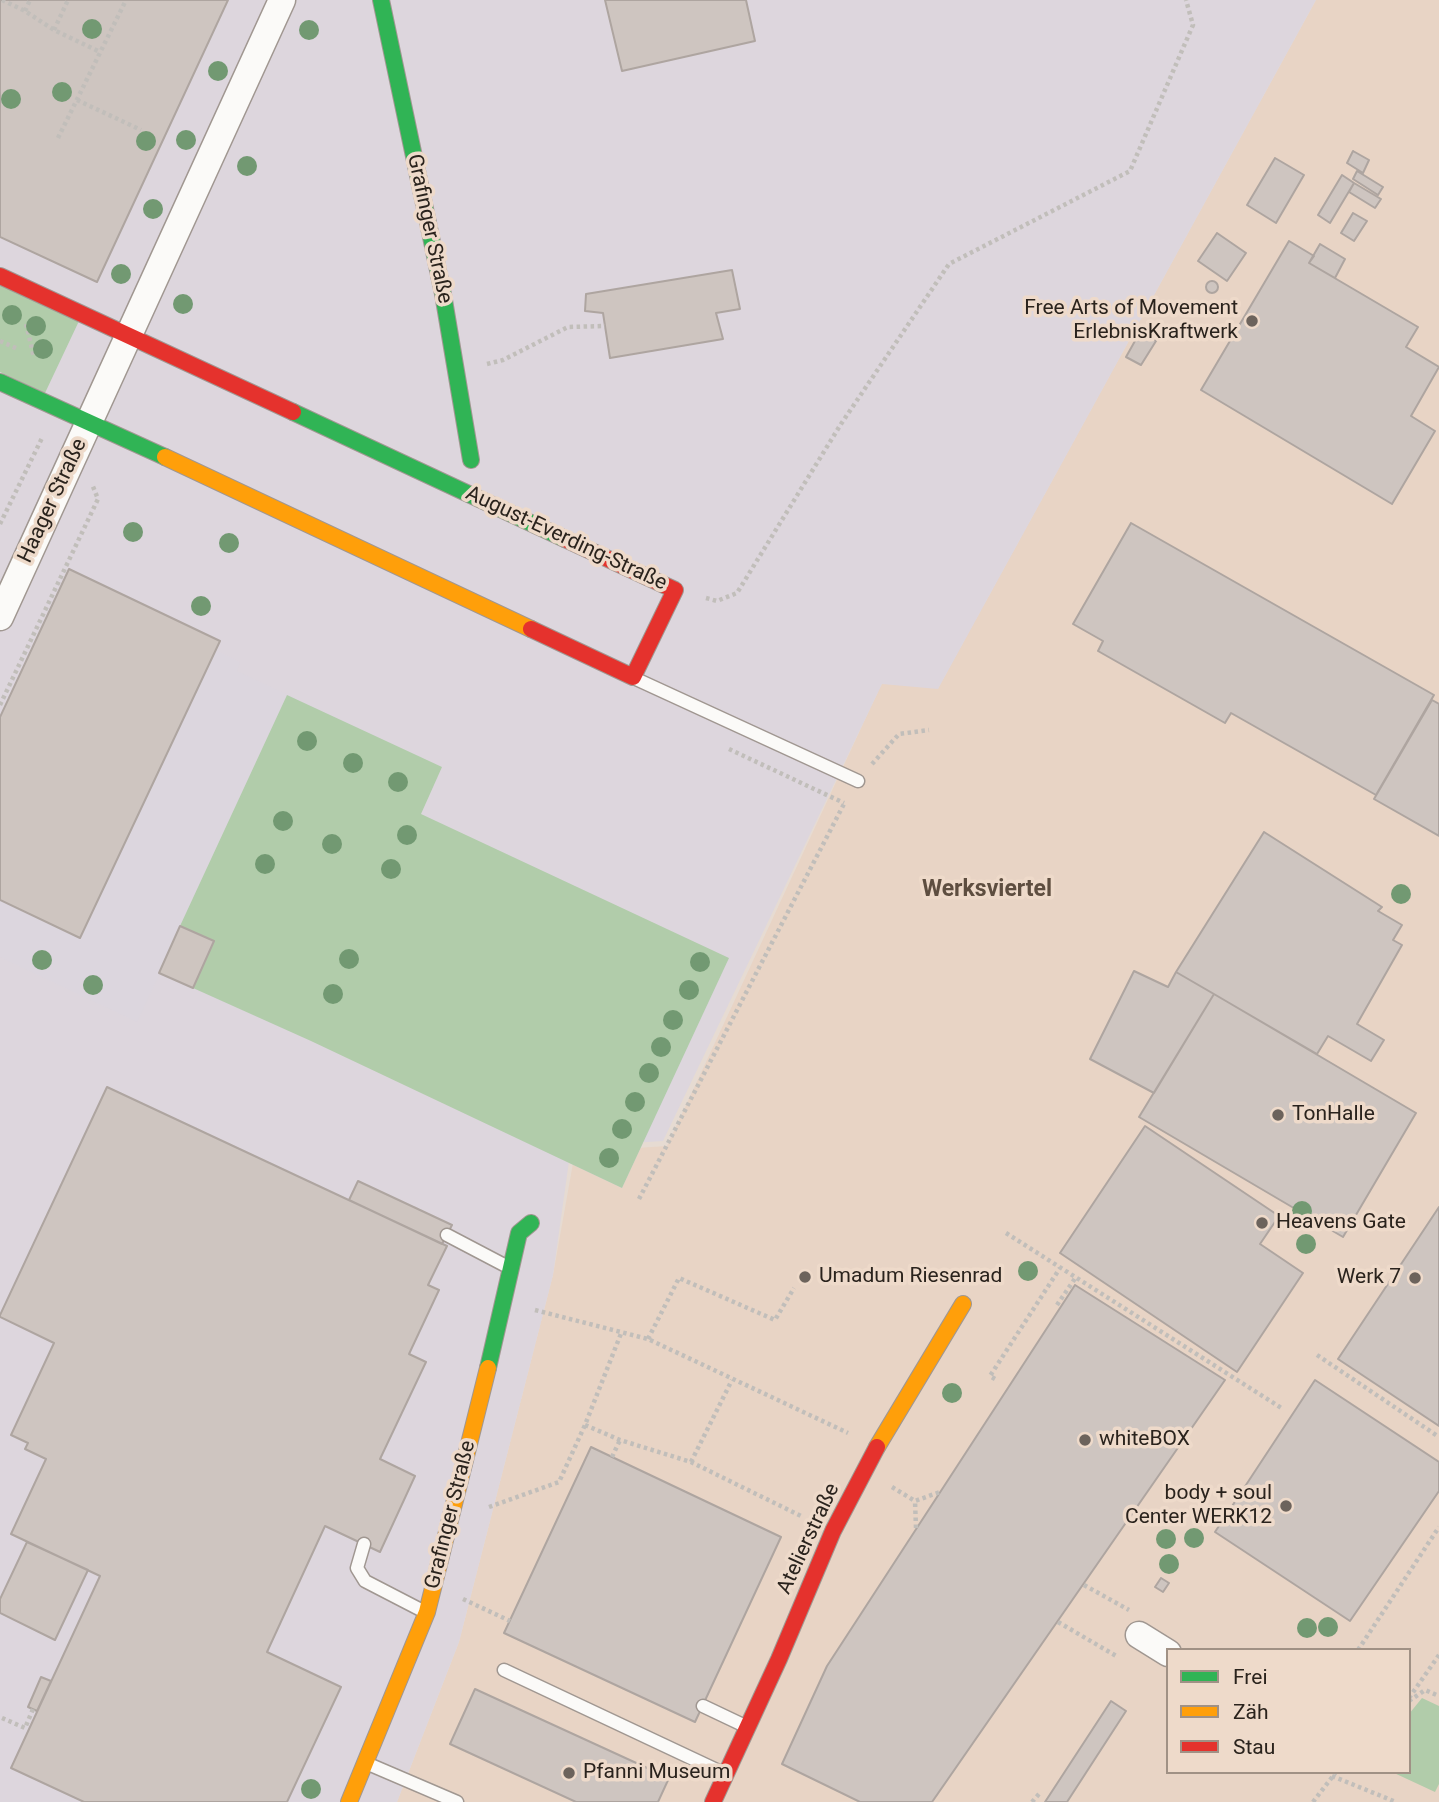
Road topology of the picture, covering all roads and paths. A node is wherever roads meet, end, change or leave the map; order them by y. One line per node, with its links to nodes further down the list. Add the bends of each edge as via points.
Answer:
1 (2, 0): 8 (path)
2 (30, 0): 8 (path)
3 (68, 0): 9 (path)
4 (126, 0): 10 (path)
5 (282, 0): 16 (street)
6 (380, 0): 21 (street, Grafinger Straße, via 443,294)
7 (1186, 0): 24 (path, via 1193,25 1130,171 949,264 841,424 737,593 717,601)
8 (25, 10): 9 (path)
9 (54, 30): 10 (path)
10 (100, 52): 11 (path)
11 (77, 100): 12 (path); 13 (path)
12 (141, 130)
13 (58, 138)
14 (0, 276): 16 (street, August-Everding-Straße)
15 (605, 326): 17 (path, via 568,327)
16 (129, 336): 20 (street); 24 (street, August-Everding-Straße)
17 (486, 364)
18 (0, 382): 19 (street)
19 (57, 408): 20 (street); 23 (path)
20 (89, 423): 25 (street, Haager Straße); 26 (street)
21 (471, 460)
22 (98, 499): 27 (path)
23 (0, 524)
24 (675, 590): 26 (street, August-Everding-Straße)
25 (0, 617)
26 (633, 677): 29 (lane)
27 (0, 705)
28 (929, 730): 29 (path, via 899,734)
29 (858, 781): 30 (path)
30 (639, 1199)
31 (531, 1223): 35 (street, Grafinger Straße, via 519,1233)
32 (1006, 1233): 34 (path)
33 (447, 1235): 35 (lane)
34 (1060, 1268): 36 (path); 44 (path, via 990,1376)
35 (511, 1269): 38 (street, Grafinger Straße)
36 (1076, 1278): 40 (path); 46 (path)
37 (794, 1289): 42 (path, via 775,1320 679,1278)
38 (504, 1303): 41 (path); 63 (street, Grafinger Straße)
39 (963, 1304): 50 (street, Atelierstraße)
40 (1057, 1305)
41 (622, 1331): 42 (path); 47 (path)
42 (648, 1339): 45 (path)
43 (1317, 1355): 48 (path)
44 (995, 1379)
45 (732, 1380): 50 (path); 52 (path)
46 (1283, 1409)
47 (585, 1425): 49 (path); 56 (path, via 559,1482)
48 (1439, 1437)
49 (620, 1440): 51 (path); 52 (path)
50 (877, 1447): 59 (street, Atelierstraße)
51 (612, 1457)
52 (691, 1462): 59 (path)
53 (940, 1492): 55 (path)
54 (904, 1494): 55 (path)
55 (915, 1501): 57 (path)
56 (482, 1509)
57 (916, 1528)
58 (1439, 1528): 67 (path)
59 (833, 1531): 78 (street, Atelierstraße)
60 (364, 1544): 63 (lane, via 357,1568 365,1581)
61 (1084, 1585): 66 (path)
62 (459, 1598): 64 (path)
63 (427, 1612): 79 (street, Grafinger Straße)
64 (510, 1621)
65 (1058, 1622): 70 (path)
66 (1135, 1623): 68 (street)
67 (1359, 1648)
68 (1166, 1651)
69 (1439, 1655): 73 (path)
70 (1124, 1660)
71 (504, 1670): 80 (lane)
72 (1439, 1696): 74 (path, via 1425,1690)
73 (1411, 1697)
74 (1411, 1699)
75 (702, 1706): 78 (lane)
76 (33, 1709): 77 (path, via 25,1728)
77 (2, 1718)
78 (748, 1728): 80 (street, Atelierstraße)
79 (366, 1763): 83 (street, Grafinger Straße); 84 (lane)
80 (726, 1774): 85 (street, Atelierstraße)
81 (1334, 1774): 87 (path); 88 (path)
82 (1039, 1794): 86 (path)
83 (349, 1802)
84 (457, 1802)
85 (713, 1802)
86 (1032, 1802)
87 (1312, 1802)
88 (1396, 1802)

